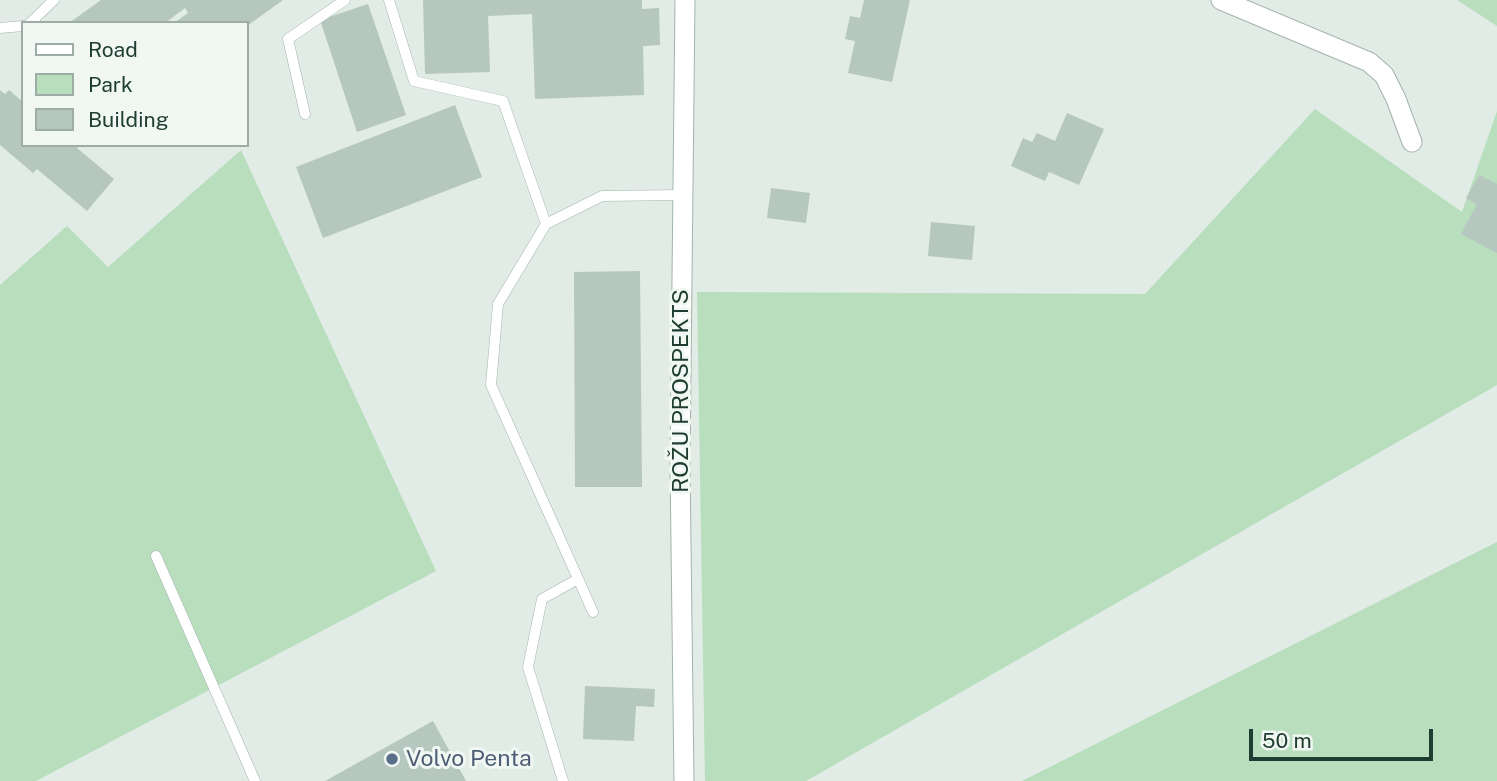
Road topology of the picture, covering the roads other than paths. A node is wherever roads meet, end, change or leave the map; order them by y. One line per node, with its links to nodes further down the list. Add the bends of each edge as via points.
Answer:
1 (54, 0): 6 (lane)
2 (345, 0): 9 (lane, via 288,39)
3 (389, 0): 12 (lane, via 414,81 503,101)
4 (685, 0): 11 (street, ROŽU PROSPEKTS)
5 (1222, 0): 10 (street, via 1369,62 1384,75)
6 (32, 21)
7 (21, 26): 8 (lane)
8 (0, 28)
9 (304, 114)
10 (1412, 142)
11 (683, 195): 12 (lane, via 602,197); 18 (street, ROŽU PROSPEKTS)
12 (546, 224): 14 (lane, via 498,304 491,385)
13 (156, 555): 16 (lane)
14 (578, 579): 15 (lane); 17 (lane, via 542,599 528,667)
15 (593, 612)
16 (255, 781)
17 (563, 781)
18 (684, 781)

